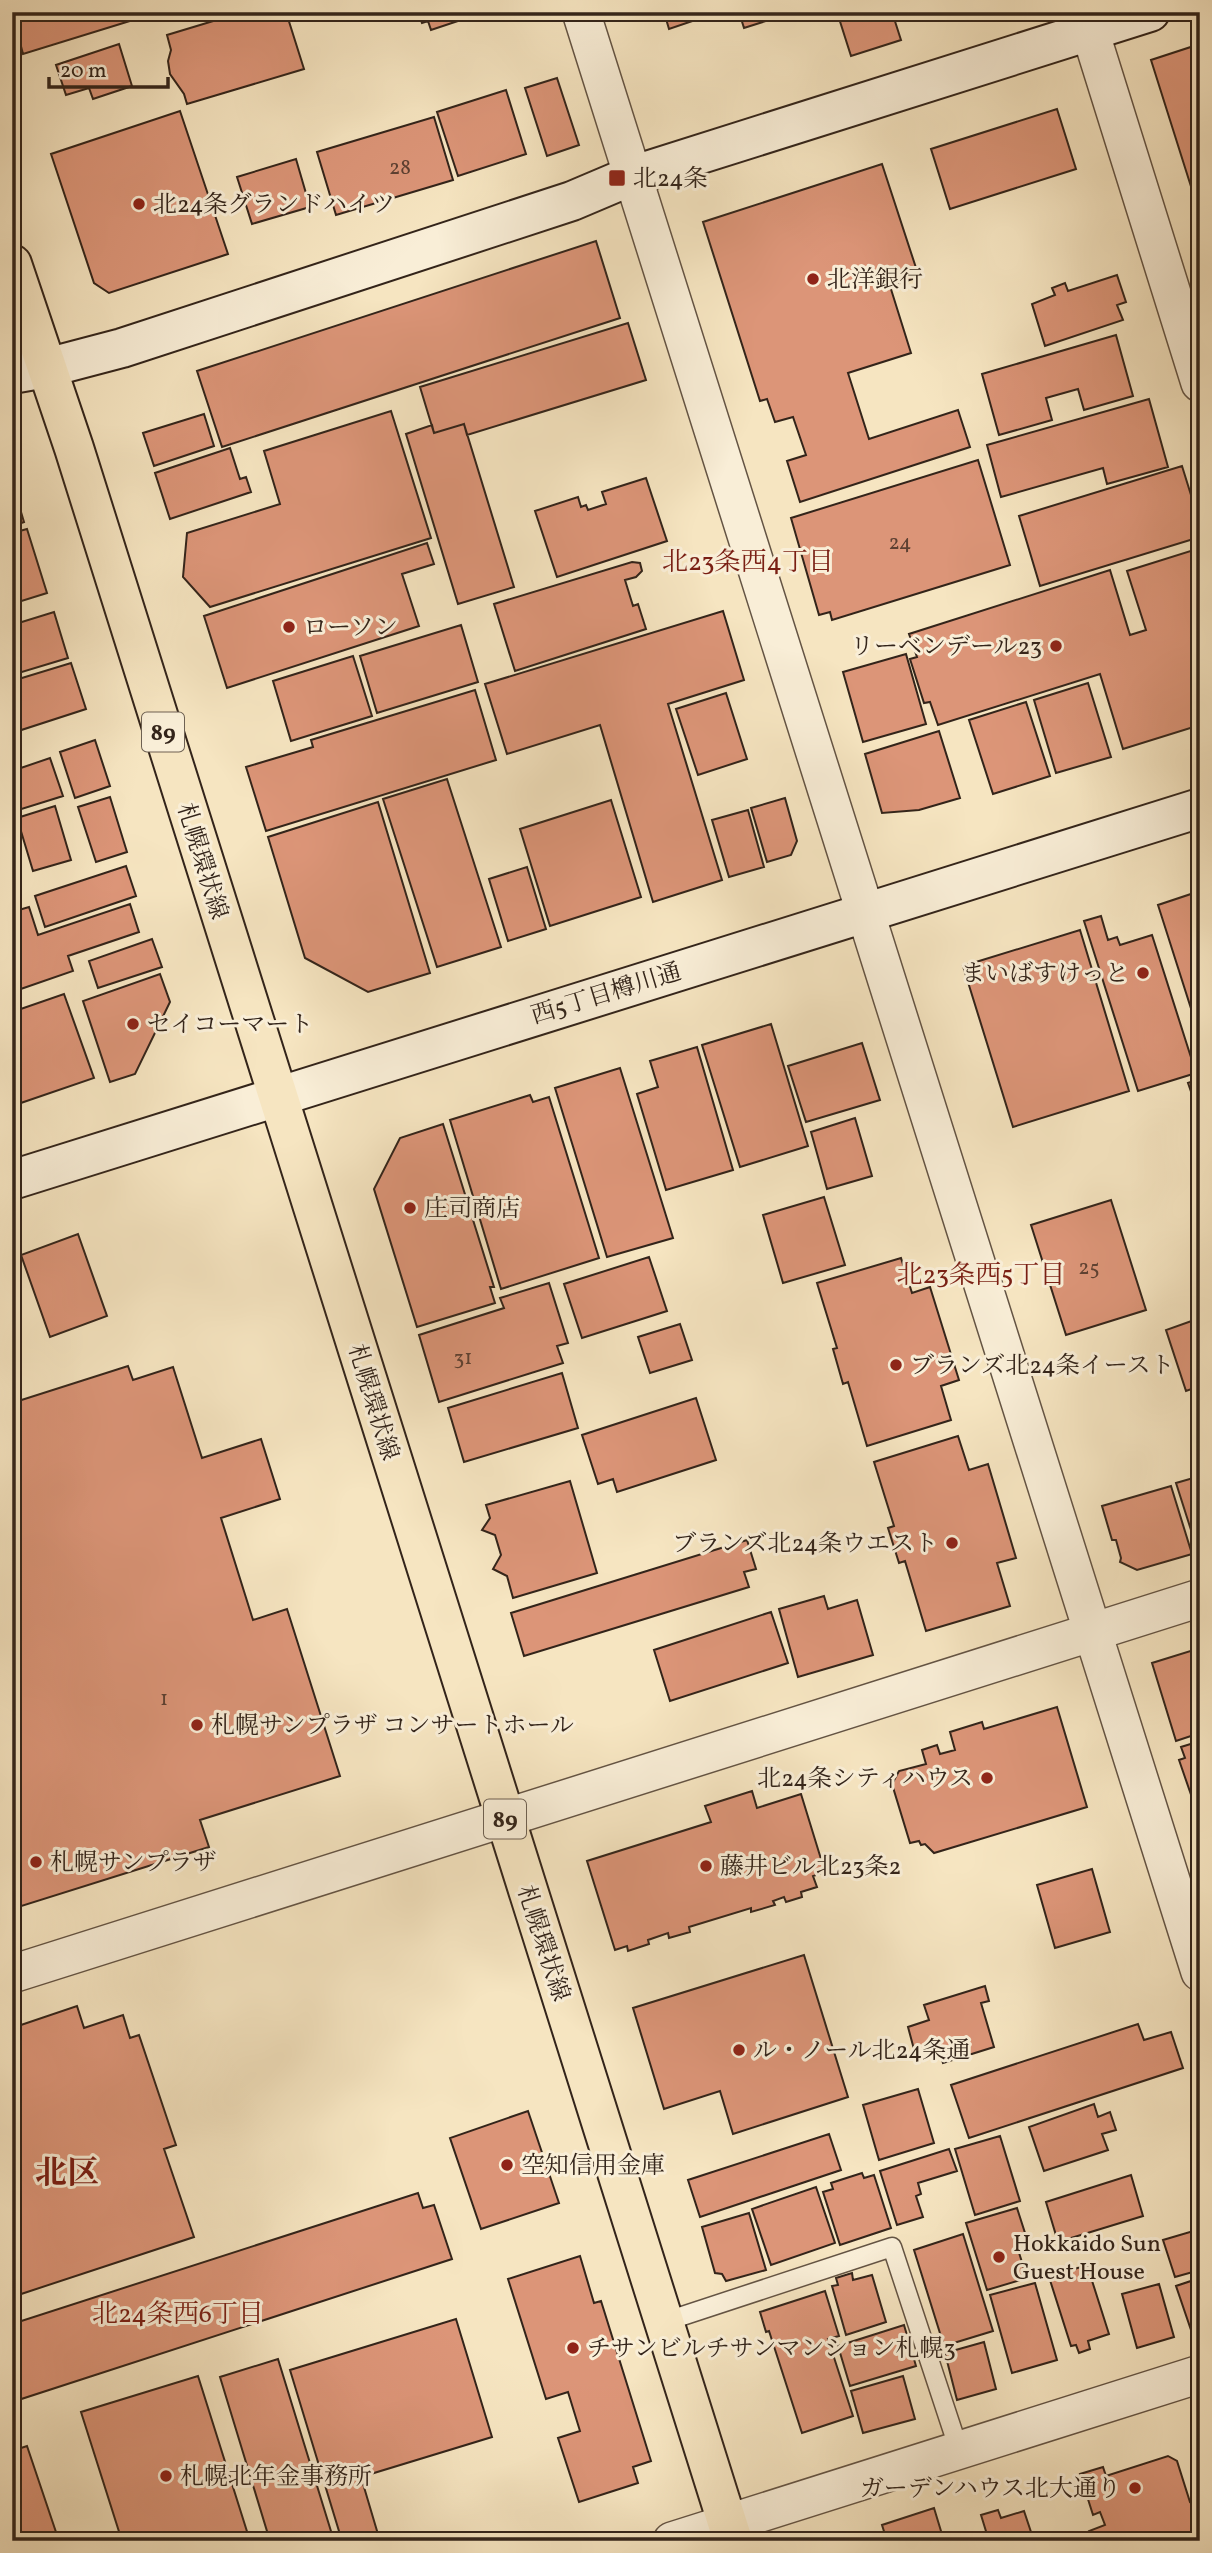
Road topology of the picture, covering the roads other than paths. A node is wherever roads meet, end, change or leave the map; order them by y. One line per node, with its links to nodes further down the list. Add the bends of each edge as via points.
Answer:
1 (581, 12): 4 (street)
2 (1150, 12): 3 (street)
3 (1087, 22): 4 (street); 7 (street)
4 (631, 176): 6 (street, via 534,213 122,348); 9 (street)
5 (12, 264): 6 (main road, 札幌環状線 / 89)
6 (29, 371): 10 (main road, 札幌環状線 / 89, via 74,448)
7 (1200, 383)
8 (1200, 808): 9 (street, 西5丁目樽川通)
9 (866, 912): 10 (street, 西5丁目樽川通); 13 (street)
10 (277, 1096): 11 (street, 西5丁目樽川通); 14 (main road, 札幌環状線 / 89)
11 (12, 1180)
12 (1200, 1598): 13 (street)
13 (1093, 1632): 14 (street); 15 (street)
14 (505, 1818): 16 (street); 17 (main road, 札幌環状線 / 89)
15 (1200, 1972)
16 (12, 1974)
17 (664, 2322): 19 (lane, via 892,2247); 20 (main road, 札幌環状線 / 89)
18 (1200, 2374): 19 (street)
19 (960, 2450): 20 (street)
20 (731, 2532): 21 (street)
21 (672, 2541)

